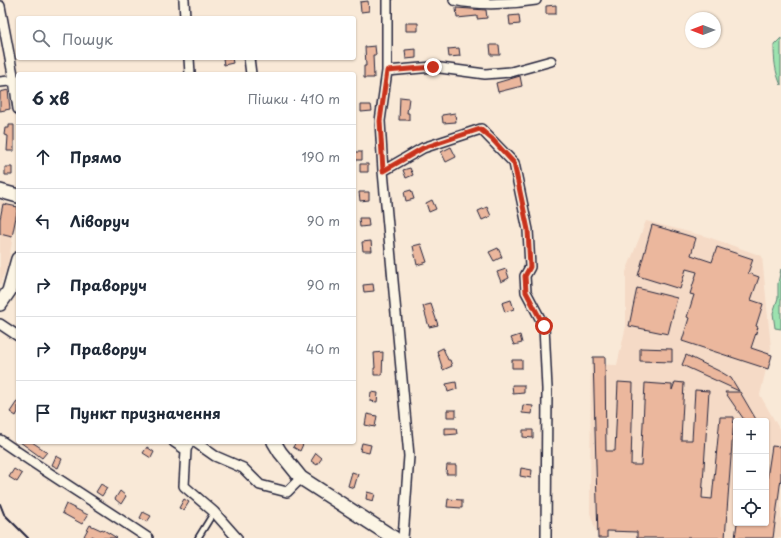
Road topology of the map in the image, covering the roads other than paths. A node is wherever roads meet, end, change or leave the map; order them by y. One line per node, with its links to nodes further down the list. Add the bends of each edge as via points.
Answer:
1 (184, 0): 6 (street)
2 (387, 0): 10 (street)
3 (454, 0): 4 (street, via 496,4)
4 (536, 0)
5 (0, 6): 13 (street)
6 (185, 16)
7 (189, 60): 11 (street)
8 (249, 60): 12 (street)
9 (551, 61): 10 (street, via 511,72 485,74 433,67)
10 (387, 71): 15 (street, via 380,121)
11 (190, 72)
12 (251, 72)
13 (16, 80): 14 (street)
14 (0, 82)
15 (383, 171): 32 (street, via 409,456); 33 (street, via 423,148 480,129 514,163 528,230 530,267 525,276 526,292 544,326 547,389)
16 (0, 191): 17 (street)
17 (16, 195)
18 (16, 266): 19 (street, via 9,290)
19 (0, 304)
20 (0, 324): 21 (street)
21 (16, 335)
22 (0, 440): 28 (street)
23 (198, 444): 26 (street, via 215,456 243,468 260,485 288,492)
24 (275, 444): 26 (street)
25 (188, 446): 27 (street, via 184,486)
26 (301, 478): 31 (street)
27 (214, 512): 29 (lane); 30 (street)
28 (148, 538)
29 (198, 538)
30 (237, 538)
31 (394, 538)
32 (404, 538)
33 (546, 538)

